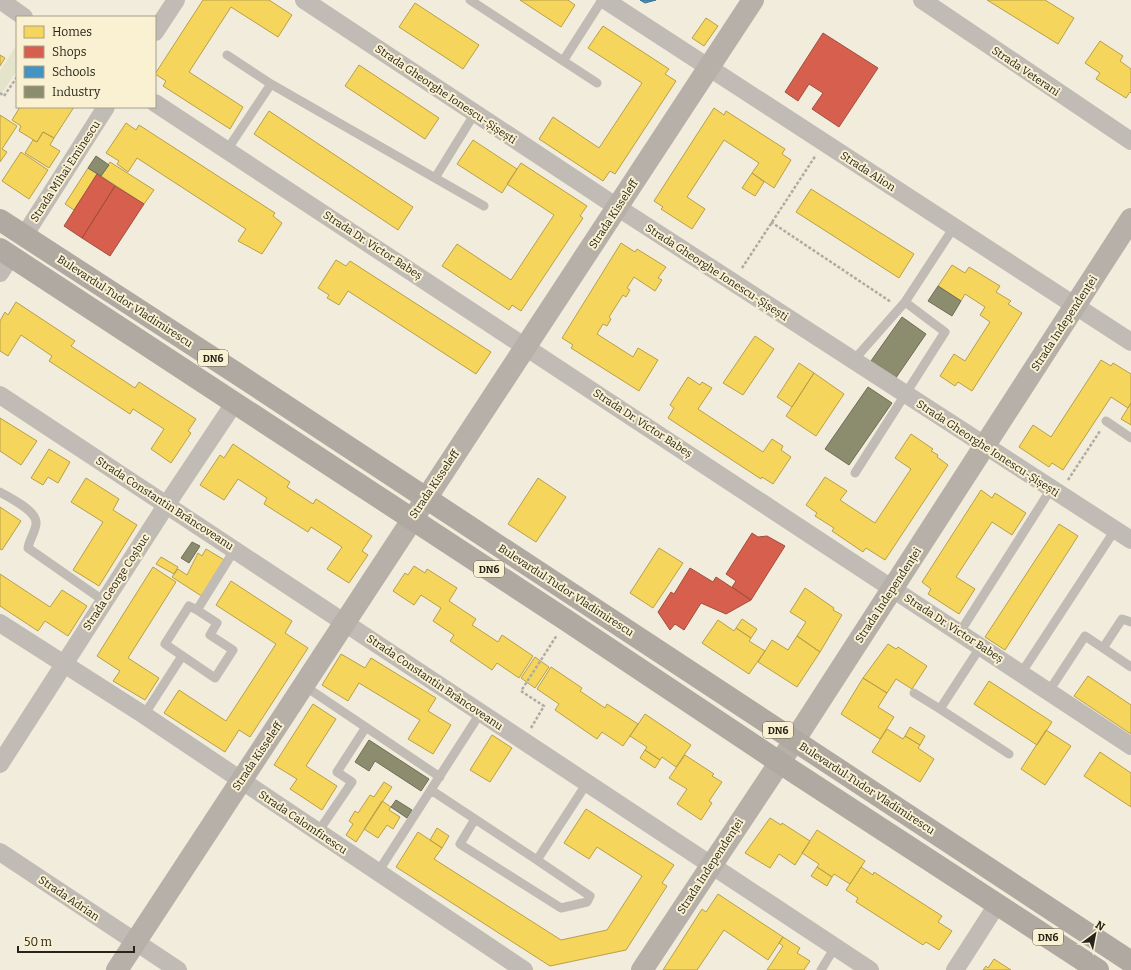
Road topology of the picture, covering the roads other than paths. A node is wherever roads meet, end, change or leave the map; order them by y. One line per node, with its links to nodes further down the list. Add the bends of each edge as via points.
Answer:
1 (0, 0): 8 (street)
2 (176, 0): 9 (street)
3 (304, 0): 17 (street, Strada Gheorghe Ionescu-Șișești)
4 (470, 0): 11 (lane)
5 (604, 0): 11 (lane); 12 (street, Strada Alion)
6 (753, 0): 12 (street, Strada Kisseleff)
7 (922, 0): 18 (street, Strada Veterani)
8 (23, 16)
9 (156, 30)
10 (227, 55): 14 (lane)
11 (563, 61): 13 (lane)
12 (709, 68): 22 (street, Strada Kisseleff); 25 (street, Strada Alion)
13 (597, 83)
14 (271, 84): 19 (lane); 20 (lane)
15 (156, 103): 19 (street, Strada Dr. Victor Babeș)
16 (105, 108): 26 (street, Strada Mihai Eminescu)
17 (475, 114): 20 (lane); 22 (street, Strada Gheorghe Ionescu-Șișești)
18 (1131, 142)
19 (227, 150): 31 (street, Strada Dr. Victor Babeș)
20 (435, 178): 21 (lane)
21 (484, 206)
22 (617, 207): 31 (street, Strada Kisseleff); 32 (street, Strada Gheorghe Ionescu-Șișești)
23 (1131, 219): 29 (street, Strada Independenței)
24 (0, 220): 26 (main road, Bulevardul Tudor Vladimirescu / DN6)
25 (954, 227): 28 (lane); 29 (street, Strada Alion)
26 (24, 236): 42 (main road, Bulevardul Tudor Vladimirescu / DN6)
27 (4, 259): 35 (main road, DN6)
28 (902, 305): 32 (lane); 34 (lane, via 945,332)
29 (1075, 305): 30 (street, Strada Alion); 38 (street, Strada Independenței)
30 (1131, 342)
31 (527, 346): 42 (street, Strada Kisseleff); 48 (street, Strada Dr. Victor Babeș)
32 (853, 361): 34 (street, Strada Gheorghe Ionescu-Șișești)
33 (0, 395): 43 (street, Strada Constantin Brâncoveanu)
34 (905, 395): 38 (street, Strada Gheorghe Ionescu-Șișești); 39 (lane)
35 (235, 402): 43 (street, Strada George Coșbuc); 44 (main road, DN6)
36 (1106, 421): 37 (lane)
37 (1131, 438)
38 (984, 446): 40 (street, Strada Gheorghe Ionescu-Șișești); 48 (street, Strada Independenței)
39 (855, 472)
40 (1055, 491): 45 (street, Strada Gheorghe Ionescu-Șișești); 54 (lane)
41 (0, 492): 49 (lane, via 31,512 35,520 36,525 28,548)
42 (425, 498): 44 (street, Strada Kisseleff); 68 (main road, Bulevardul Tudor Vladimirescu / DN6)
43 (167, 504): 47 (street, Strada Constantin Brâncoveanu); 49 (street, Strada George Coșbuc)
44 (411, 519): 51 (street, Strada Kisseleff); 71 (main road, DN6)
45 (1115, 530): 46 (street, Strada Gheorghe Ionescu-Șișești); 60 (lane)
46 (1131, 540)
47 (235, 549): 50 (lane); 51 (street, Strada Constantin Brâncoveanu)
48 (892, 588): 54 (street, Strada Dr. Victor Babeș); 68 (street, Strada Independenței)
49 (104, 601): 58 (street, Strada George Coșbuc)
50 (197, 610): 57 (lane, via 189,606 164,644); 57 (lane, via 217,624 210,635 233,650 215,678)
51 (345, 622): 61 (street, Strada Kisseleff); 65 (street, Strada Constantin Brâncoveanu)
52 (1131, 622): 56 (lane, via 1122,620)
53 (0, 623): 58 (street, Strada Calomfirescu)
54 (960, 632): 55 (street, Strada Dr. Victor Babeș)
55 (981, 646): 60 (street, Strada Dr. Victor Babeș); 64 (lane)
56 (1103, 648): 59 (lane); 62 (lane, via 1084,636)
57 (182, 656): 66 (lane)
58 (64, 663): 66 (street, Strada Calomfirescu); 72 (street, Strada George Coșbuc)
59 (1131, 667)
60 (1022, 672): 62 (street, Strada Dr. Victor Babeș)
61 (303, 685): 67 (lane); 74 (street, Strada Kisseleff)
62 (1049, 691): 69 (street, Strada Dr. Victor Babeș)
63 (914, 693): 64 (lane)
64 (940, 709): 70 (lane)
65 (481, 712): 73 (lane); 75 (street, Strada Constantin Brâncoveanu)
66 (144, 716): 74 (street, Strada Calomfirescu)
67 (366, 727): 73 (lane); 78 (lane, via 337,772 352,782)
68 (794, 741): 71 (street, Strada Independenței); 86 (main road, Bulevardul Tudor Vladimirescu / DN6)
69 (1131, 746)
70 (1009, 754)
71 (779, 762): 81 (street, Strada Independenței); 83 (main road, DN6)
72 (0, 764)
73 (440, 776): 76 (lane)
74 (240, 780): 78 (street, Strada Calomfirescu); 84 (street, Strada Kisseleff)
75 (587, 783): 80 (lane); 81 (street, Strada Constantin Brâncoveanu)
76 (431, 790): 77 (lane); 82 (lane)
77 (475, 819): 80 (lane); 80 (lane, via 460,844 561,908 587,902 590,896)
78 (318, 832): 82 (street, Strada Calomfirescu)
79 (0, 852): 84 (street, Strada Adrian)
80 (537, 860)
81 (710, 865): 85 (street, Strada Constantin Brâncoveanu); 90 (street, Strada Independenței)
82 (378, 872): 89 (street, Strada Calomfirescu)
83 (998, 904): 93 (street); 94 (main road, DN6)
84 (135, 942): 87 (street, Strada Kisseleff); 88 (street, Strada Adrian)
85 (835, 947): 91 (lane); 92 (street, Strada Constantin Brâncoveanu)
86 (1131, 962)
87 (117, 970)
88 (178, 970)
89 (524, 970)
90 (642, 970)
91 (821, 970)
92 (870, 970)
93 (955, 970)
94 (1098, 970)

